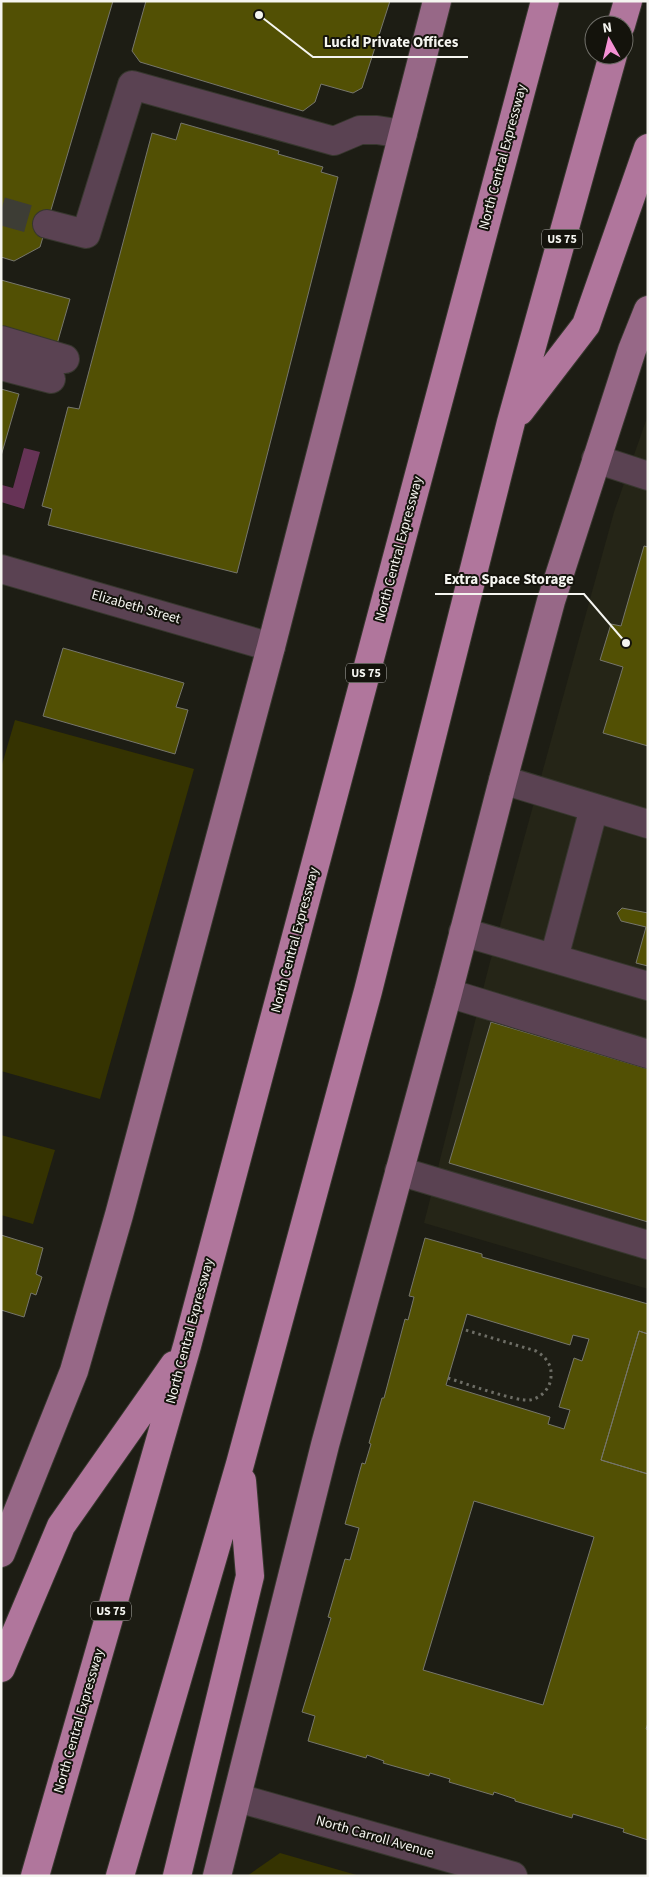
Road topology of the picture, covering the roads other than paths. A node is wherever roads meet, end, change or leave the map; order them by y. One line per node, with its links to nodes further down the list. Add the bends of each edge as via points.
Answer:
1 (437, 1): 6 (main road)
2 (545, 1): 27 (highway, North Central Expressway / US 75)
3 (628, 1): 4 (highway)
4 (624, 15)
5 (610, 65): 12 (highway, US 75)
6 (403, 134): 8 (street, via 360,130 334,141 132,84 86,234); 16 (main road)
7 (648, 148): 12 (highway, via 586,326)
8 (47, 224)
9 (648, 310): 13 (main road)
10 (1, 340): 11 (street, via 58,369)
11 (1, 366)
12 (511, 422): 28 (highway, US 75, via 368,991)
13 (596, 459): 14 (street); 17 (main road, via 551,601)
14 (648, 476)
15 (3, 577): 16 (street, Elizabeth Street)
16 (271, 647): 29 (main road, via 74,1371)
17 (503, 780): 18 (street); 20 (main road)
18 (594, 808): 19 (street); 21 (street)
19 (648, 824)
20 (463, 932): 21 (street); 23 (main road)
21 (554, 958): 22 (street)
22 (648, 986)
23 (448, 993): 24 (street); 25 (main road)
24 (648, 1054)
25 (399, 1171): 26 (street); 31 (main road, via 325,1445)
26 (648, 1246)
27 (187, 1346): 30 (highway, via 61,1526); 32 (highway, North Central Expressway / US 75)
28 (240, 1464): 33 (highway, US 75); 34 (highway, via 250,1576)
29 (1, 1553)
30 (1, 1668)
31 (238, 1798): 35 (main road); 36 (street, North Carroll Avenue)
32 (35, 1876)
33 (120, 1876)
34 (177, 1876)
35 (217, 1876)
36 (513, 1876)

